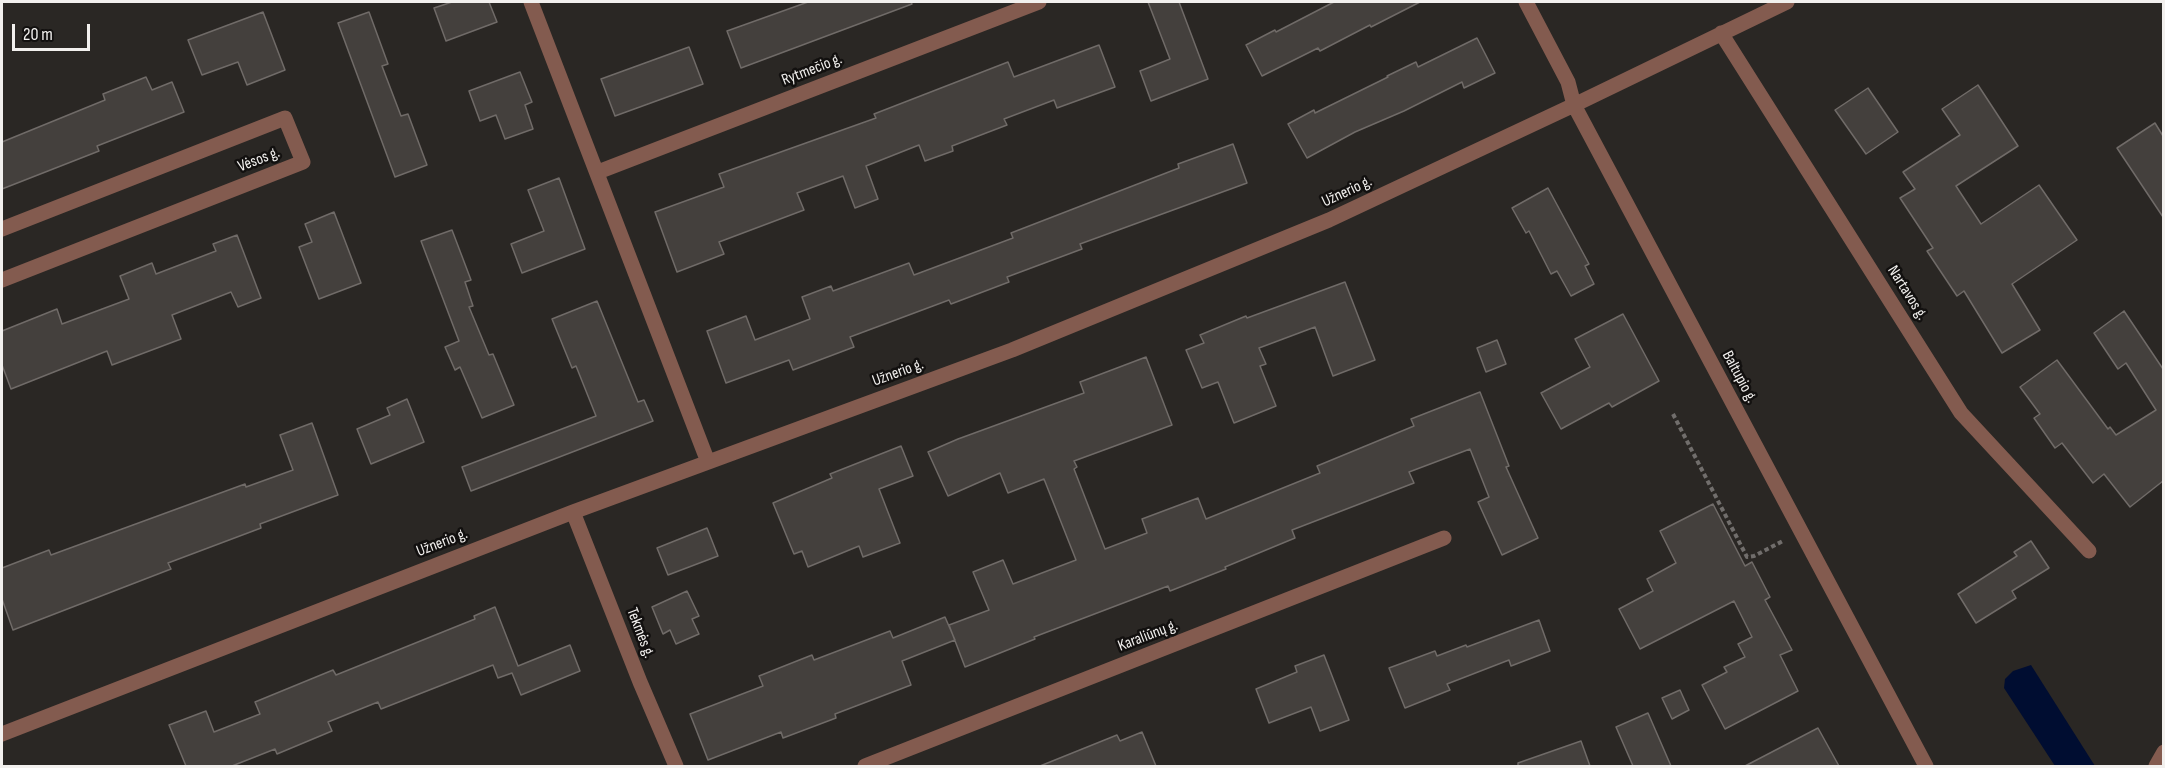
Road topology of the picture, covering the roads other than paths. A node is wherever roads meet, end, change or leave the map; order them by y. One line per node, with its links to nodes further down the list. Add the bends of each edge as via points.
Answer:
1 (531, 2): 7 (street)
2 (1039, 2): 7 (street, Rytmečio g.)
3 (1526, 2): 6 (street, Baltupio g., via 1568,82)
4 (1787, 2): 5 (street, Užnerio g.)
5 (1721, 33): 6 (street, Užnerio g.); 13 (street, Nartavos g., via 1961,413)
6 (1574, 105): 10 (street, Užnerio g., via 1329,220 1012,350); 18 (street, Baltupio g.)
7 (598, 172): 10 (street)
8 (2, 229): 9 (street, Vėsos g., via 285,118 303,162)
9 (2, 280)
10 (708, 462): 11 (street, Užnerio g.)
11 (573, 512): 14 (street, Užnerio g.); 16 (street, Tekmės g.)
12 (1444, 538): 17 (street, Karaliūnų g.)
13 (2089, 551)
14 (2, 734)
15 (2163, 752): 19 (street)
16 (676, 766)
17 (865, 766)
18 (1926, 766)
19 (2156, 766)

